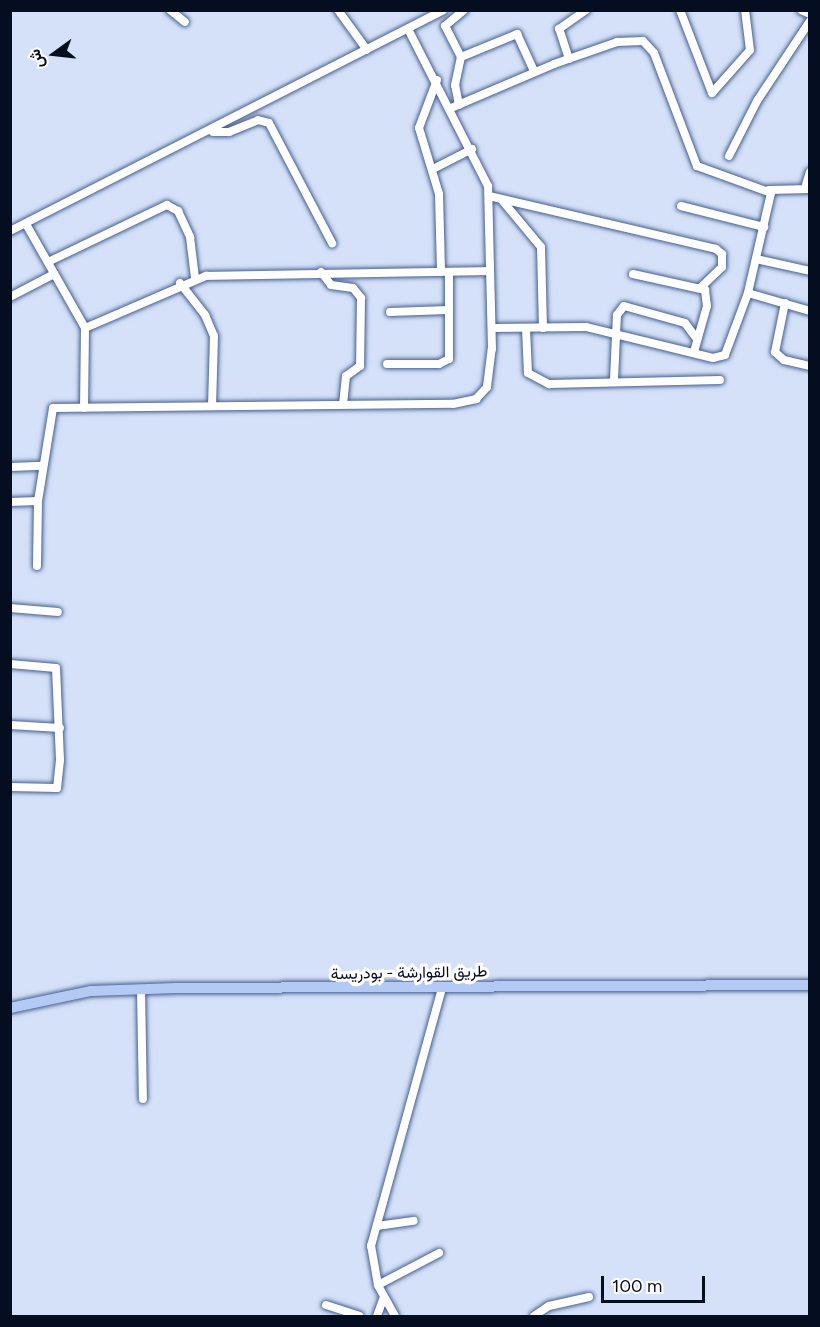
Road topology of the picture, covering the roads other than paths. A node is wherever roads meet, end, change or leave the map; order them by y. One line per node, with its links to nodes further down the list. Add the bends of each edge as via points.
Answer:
1 (170, 10): 11 (street)
2 (338, 10): 13 (street)
3 (443, 10): 12 (street)
4 (464, 10): 14 (street, via 446,26)
5 (586, 10): 15 (street, via 559,29)
6 (680, 10): 7 (street, via 712,93 750,50)
7 (745, 10)
8 (801, 10): 9 (street)
9 (810, 14)
10 (810, 21): 21 (street, via 756,101)
11 (185, 22)
12 (408, 28): 13 (street); 17 (street)
13 (367, 50): 19 (street)
14 (462, 57): 16 (street, via 517,34); 18 (street, via 455,85)
15 (569, 59): 16 (street); 25 (street, via 625,41 648,43 697,166)
16 (534, 71): 18 (street)
17 (437, 81): 18 (street); 22 (street, via 419,128)
18 (455, 107): 20 (street)
19 (212, 132): 29 (street); 32 (street, via 234,131 258,120 268,123)
20 (472, 149): 22 (street); 26 (street)
21 (729, 156)
22 (434, 169): 38 (street)
23 (810, 172): 24 (street)
24 (808, 189): 25 (street)
25 (769, 190): 30 (street)
26 (489, 196): 27 (street); 35 (street)
27 (501, 199): 43 (street, via 716,249 722,254 722,267); 50 (street, via 541,247)
28 (681, 206): 30 (street)
29 (26, 224): 31 (street); 34 (street)
30 (764, 227): 33 (street)
31 (10, 231)
32 (332, 243)
33 (756, 259): 36 (street); 44 (street)
34 (48, 262): 39 (street); 41 (street, via 167,205 178,211 190,237)
35 (488, 271): 38 (street); 52 (street)
36 (810, 271)
37 (321, 272): 38 (street); 41 (street); 61 (street, via 331,285 353,288 361,298 360,366 346,376)
38 (445, 272): 47 (street)
39 (54, 274): 45 (street); 51 (street)
40 (633, 274): 43 (street)
41 (195, 278): 42 (street)
42 (180, 283): 51 (street); 62 (street, via 206,315 214,336)
43 (701, 287): 55 (street, via 708,296)
44 (748, 293): 46 (street); 56 (street, via 729,352 713,358)
45 (10, 297)
46 (785, 303): 48 (street); 58 (street, via 775,352 784,360)
47 (448, 310): 49 (street); 57 (street, via 446,362)
48 (810, 310)
49 (390, 312)
50 (543, 327): 53 (street); 54 (street, via 586,327)
51 (85, 328): 63 (street)
52 (492, 328): 53 (street); 61 (street, via 490,380 476,399 453,404)
53 (526, 328): 59 (street, via 524,361 537,380)
54 (618, 334): 55 (street, via 617,315 624,306 685,323); 56 (street); 59 (street)
55 (697, 339): 56 (street)
56 (694, 352)
57 (387, 364)
58 (810, 366)
59 (614, 380): 60 (street)
60 (720, 380)
61 (343, 404): 62 (street)
62 (212, 406): 63 (street)
63 (84, 408): 65 (street, via 49,411)
64 (10, 466): 65 (street)
65 (43, 466): 66 (street)
66 (39, 501): 67 (street); 68 (street)
67 (10, 502)
68 (37, 566)
69 (10, 608): 70 (street)
70 (58, 612)
71 (10, 664): 73 (street, via 56,668)
72 (10, 725): 73 (street)
73 (60, 728): 74 (street, via 57,788)
74 (10, 787)
75 (810, 985): 76 (main road, طريق القوارشة - بودريسة)
76 (442, 988): 77 (main road, طريق القوارشة - بودريسة); 81 (street)
77 (141, 989): 78 (main road, طريق القوارشة - بودريسة, via 91,991); 79 (street)
78 (10, 1008)
79 (143, 1099)
80 (414, 1221): 81 (street)
81 (377, 1226): 83 (street, via 371,1246)
82 (439, 1253): 83 (street)
83 (378, 1285): 85 (street)
84 (589, 1297): 90 (street, via 549,1306)
85 (384, 1298): 88 (street); 89 (street)
86 (326, 1305): 87 (street)
87 (359, 1317)
88 (377, 1317)
89 (395, 1317)
90 (534, 1317)

